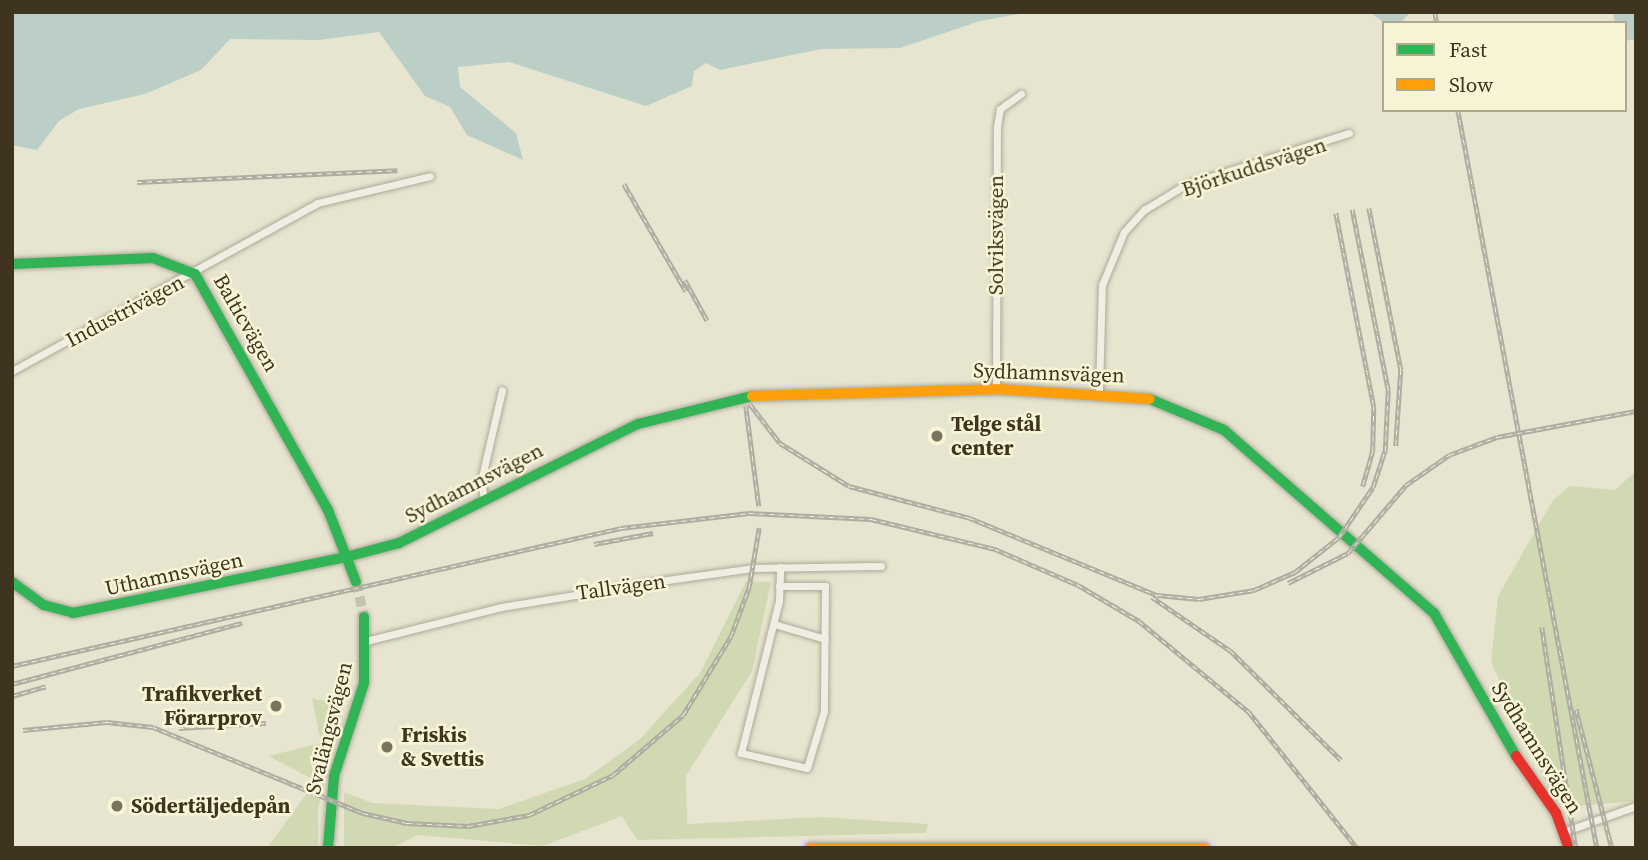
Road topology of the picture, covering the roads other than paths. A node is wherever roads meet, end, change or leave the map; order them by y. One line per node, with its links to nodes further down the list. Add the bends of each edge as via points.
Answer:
1 (1021, 94): 7 (street, Solviksvägen, via 1000,109 997,127)
2 (1349, 133): 9 (street, Björkuddsvägen, via 1185,185 1144,210 1124,232 1102,285)
3 (430, 176): 5 (street, Industrivägen, via 317,203)
4 (12, 264): 5 (main road, Balticvägen, via 153,258)
5 (195, 274): 6 (street, Industrivägen); 11 (main road, Balticvägen)
6 (12, 371)
7 (996, 389): 9 (main road, Sydhamnsvägen); 10 (main road, Sydhamnsvägen, via 789,392 695,404 638,424)
8 (502, 390): 10 (street, via 481,481)
9 (1099, 390): 22 (main road, Sydhamnsvägen, via 1148,398 1224,430 1415,594 1434,613 1509,748)
10 (484, 499): 11 (main road, Sydhamnsvägen, via 399,542)
11 (350, 556): 14 (main road, Uthamnsvägen, via 73,613 44,605); 15 (main road)
12 (881, 566): 13 (street, Tallvägen)
13 (780, 567): 16 (street); 20 (street, Tallvägen, via 550,598)
14 (12, 582)
15 (356, 582)
16 (779, 586): 18 (street); 19 (street, via 825,586)
17 (364, 617): 20 (main road, Svalängsvägen)
18 (774, 624): 19 (street); 19 (street, via 741,753 790,769 807,768 824,711)
19 (825, 639)
20 (366, 641): 23 (main road, Svalängsvägen, via 364,683 334,776)
21 (1636, 806): 22 (street)
22 (1566, 831): 26 (main road, Sydhamnsvägen)
23 (328, 848)
24 (810, 848): 25 (main road)
25 (1205, 848)
26 (1569, 848)

